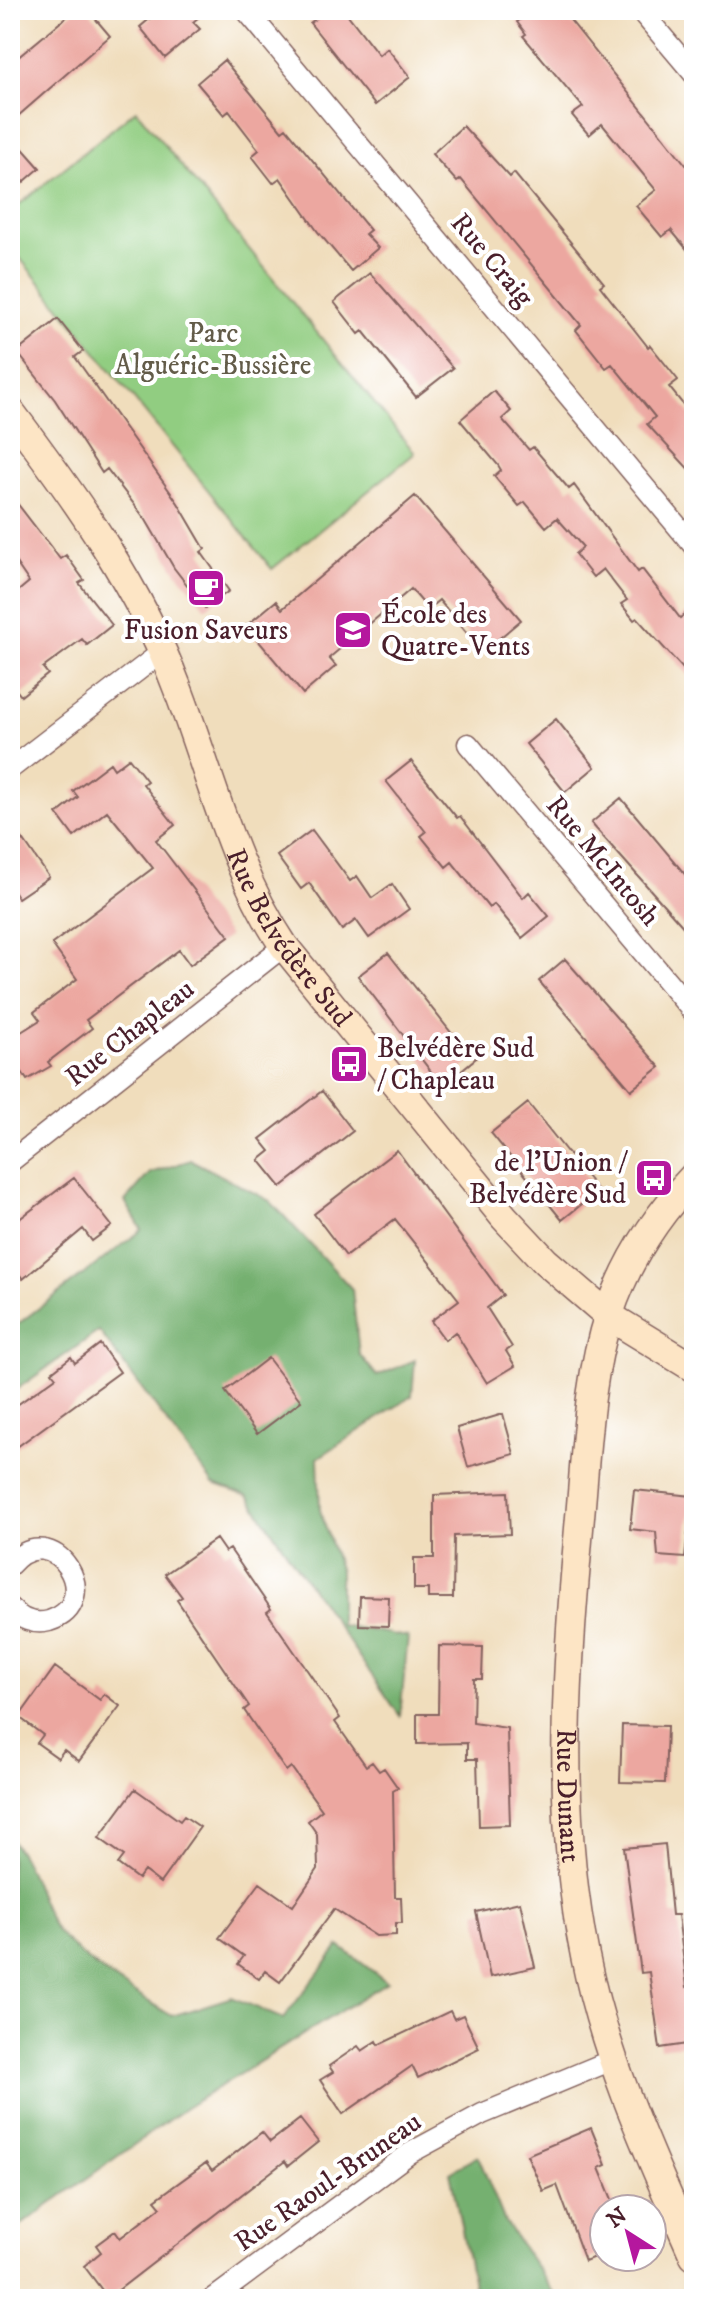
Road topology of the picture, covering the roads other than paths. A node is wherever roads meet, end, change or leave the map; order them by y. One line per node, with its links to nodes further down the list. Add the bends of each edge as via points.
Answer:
1 (246, 10): 5 (street, Rue Craig)
2 (640, 10): 3 (street)
3 (694, 74)
4 (10, 411): 6 (street, Rue Belvédère Sud, via 121,571)
5 (694, 546)
6 (162, 652): 8 (street); 9 (street, Rue Belvédère Sud, via 244,877)
7 (468, 744): 10 (street, Rue McIntosh)
8 (10, 769)
9 (284, 946): 11 (street, Rue Chapleau); 13 (street, Rue Belvédère Sud, via 504,1217 563,1280)
10 (694, 1013)
11 (10, 1162)
12 (694, 1176): 13 (street, Rue Dunant, via 638,1249)
13 (609, 1316): 14 (street, Rue Belvédère Sud); 17 (street, Rue Dunant, via 586,1449 565,1750 575,1907)
14 (694, 1368)
15 (10, 1565): 16 (street, via 22,1554 46,1550 67,1563 75,1585 68,1608 51,1620 30,1621)
16 (10, 1608)
17 (612, 2060): 18 (street, Rue Dunant); 19 (street, Rue Raoul-Bruneau, via 482,2114 410,2153)
18 (694, 2256)
19 (213, 2299)

